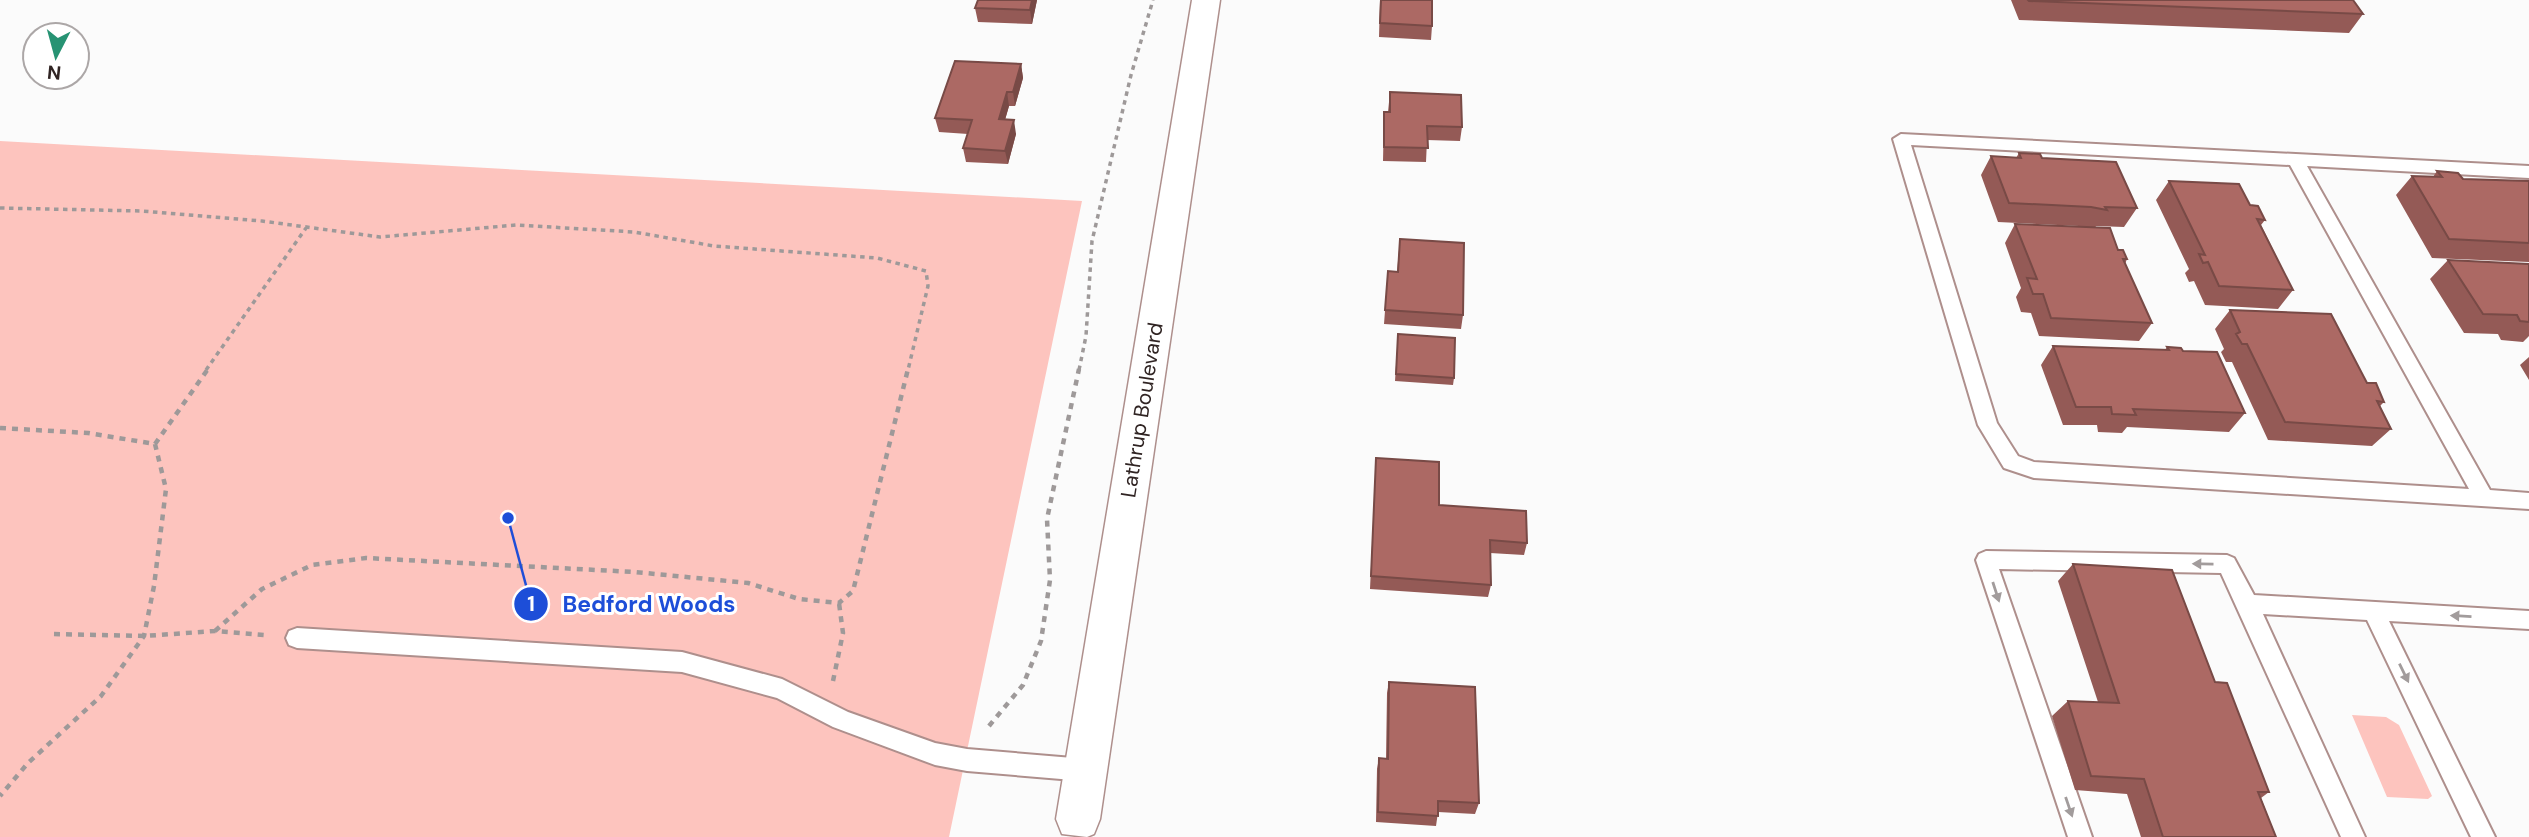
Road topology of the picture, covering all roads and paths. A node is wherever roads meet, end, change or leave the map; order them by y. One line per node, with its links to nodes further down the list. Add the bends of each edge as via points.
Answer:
1 (1153, 0): 20 (path, via 1092,241 1086,336 1047,519 1051,548 1045,631 1026,681)
2 (1206, 0): 21 (street, Lathrup Boulevard)
3 (2294, 158): 4 (lane); 9 (lane); 9 (lane, via 1902,139 1988,425 2011,462 2034,470)
4 (2529, 172)
5 (0, 208): 6 (path, via 142,211 262,220)
6 (306, 229): 8 (path); 11 (path, via 380,237 516,225 634,232 714,246 877,258 926,271 928,286 863,554 853,591)
7 (0, 428): 8 (path, via 88,433)
8 (155, 444): 17 (path, via 166,489)
9 (2484, 498): 10 (lane)
10 (2529, 501)
11 (839, 603): 15 (path, via 799,599 748,583 635,572 366,558 312,565 262,589); 19 (path, via 845,623 842,647)
12 (2248, 604): 13 (lane); 24 (lane, one-way to 24, via 2227,564 1986,560); 25 (lane)
13 (2374, 612): 14 (lane, one-way to 13); 26 (lane, one-way to 26)
14 (2528, 622)
15 (215, 631): 17 (path); 18 (path)
16 (54, 634): 17 (path)
17 (144, 636): 22 (path, via 101,696)
18 (297, 638): 19 (lane, via 682,662 782,690)
19 (825, 712): 21 (lane, via 934,754)
20 (988, 728)
21 (1085, 770): 23 (street, Lathrup Boulevard)
22 (0, 796)
23 (1078, 819)
24 (2080, 837)
25 (2353, 837)
26 (2483, 837)

